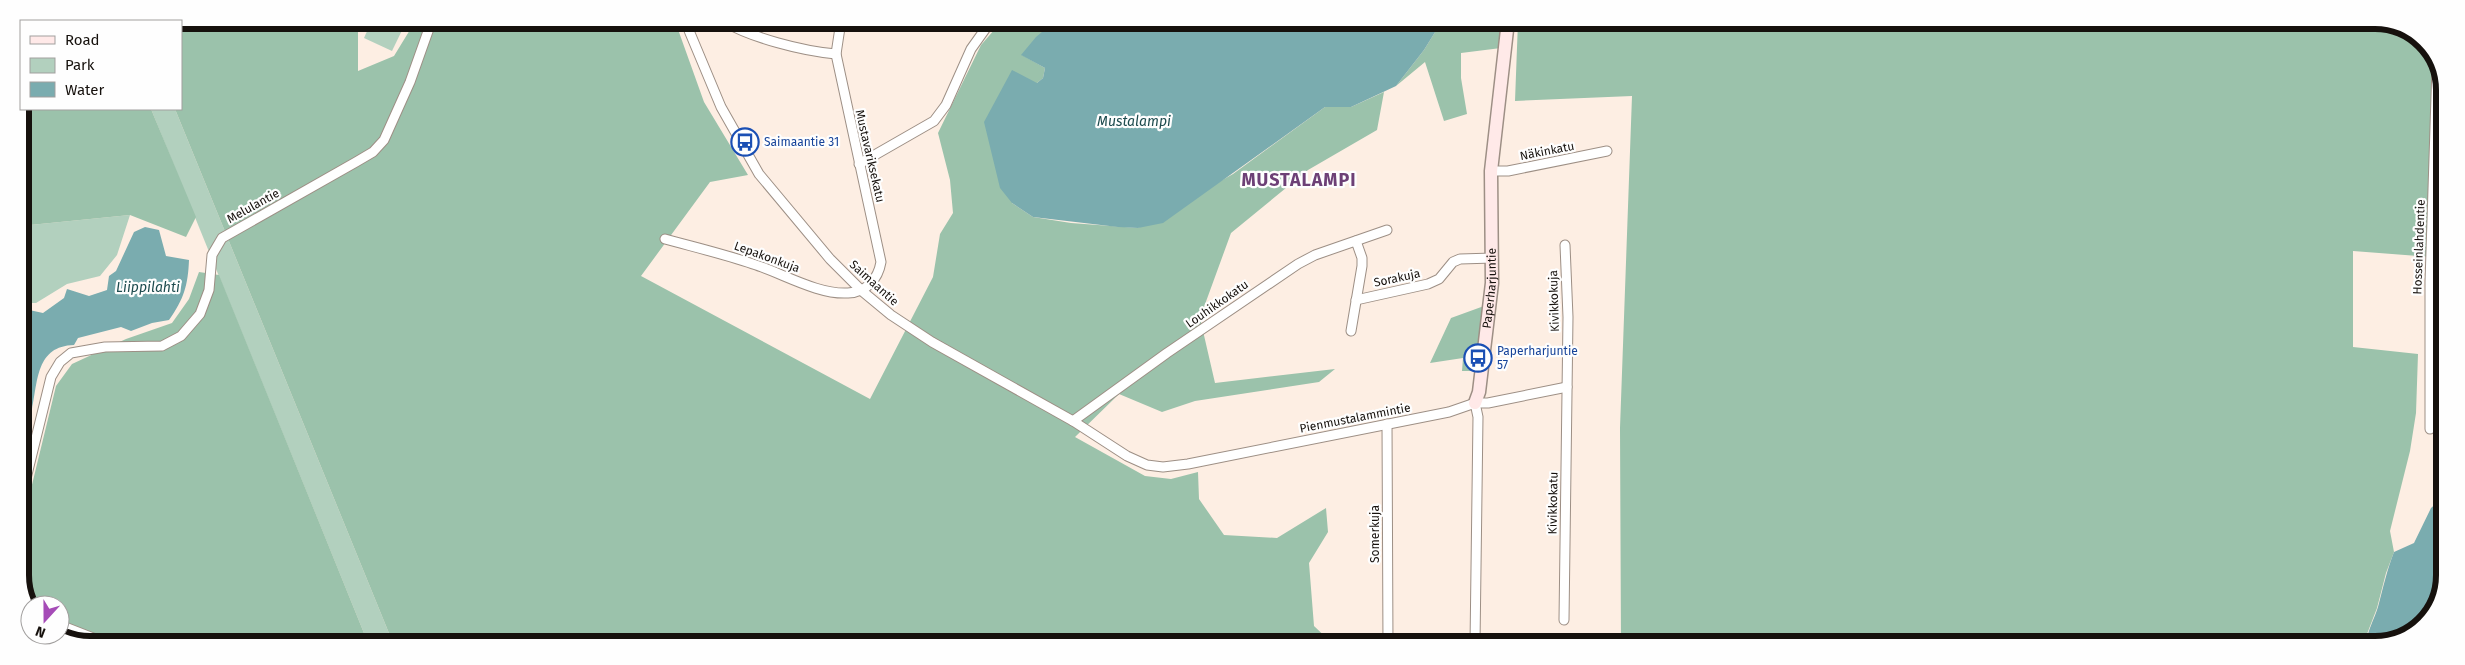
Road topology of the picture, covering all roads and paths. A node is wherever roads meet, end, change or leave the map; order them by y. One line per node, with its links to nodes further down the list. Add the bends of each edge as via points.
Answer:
1 (429, 29): 26 (street, Melulantie, via 384,140 373,152 222,238 212,255 209,290 200,314 181,336 162,346 71,353 60,362 51,377)
2 (688, 29): 17 (street, Saimaantie, via 721,107 759,174 830,259)
3 (740, 29): 7 (street)
4 (841, 29): 7 (street, Mustavariksekatu)
5 (985, 29): 10 (street, via 971,49 946,105 934,121)
6 (1507, 29): 11 (street, Paperharjuntie)
7 (836, 54): 10 (street, Mustavariksekatu)
8 (2436, 98): 24 (street, Hosseinlahdentie)
9 (1607, 151): 11 (street, Näkinkatu, via 1508,171)
10 (859, 164): 17 (street, Mustavariksekatu, via 881,262 879,273)
11 (1491, 171): 16 (street, Paperharjuntie)
12 (1387, 230): 14 (street, Louhikkokatu)
13 (664, 239): 17 (street, Lepakonkuja, via 755,264 831,292 848,294)
14 (1356, 241): 18 (street, via 1362,258); 22 (street, Louhikkokatu, via 1298,264)
15 (1565, 245): 20 (street, Kivikkokuja)
16 (1493, 258): 18 (street, Sorakuja, via 1460,259 1453,262 1439,279 1428,284); 21 (street, Paperharjuntie, via 1485,345)
17 (862, 291): 22 (street, Saimaantie, via 932,342)
18 (1356, 300): 19 (street)
19 (1351, 331)
20 (1567, 387): 21 (street, Pienmustalammintie); 27 (street, Kivikkokatu)
21 (1475, 403): 23 (street, Pienmustalammintie, via 1462,409); 31 (street, Paperharjuntie, via 1478,417)
22 (1073, 421): 25 (street, Saimaantie)
23 (1387, 424): 25 (street, Pienmustalammintie, via 1188,464); 30 (street, Somerkuja)
24 (2430, 429)
25 (1147, 465)
26 (29, 466)
27 (1564, 620)
28 (70, 629): 29 (street)
29 (88, 636)
30 (1388, 636)
31 (1475, 636)

